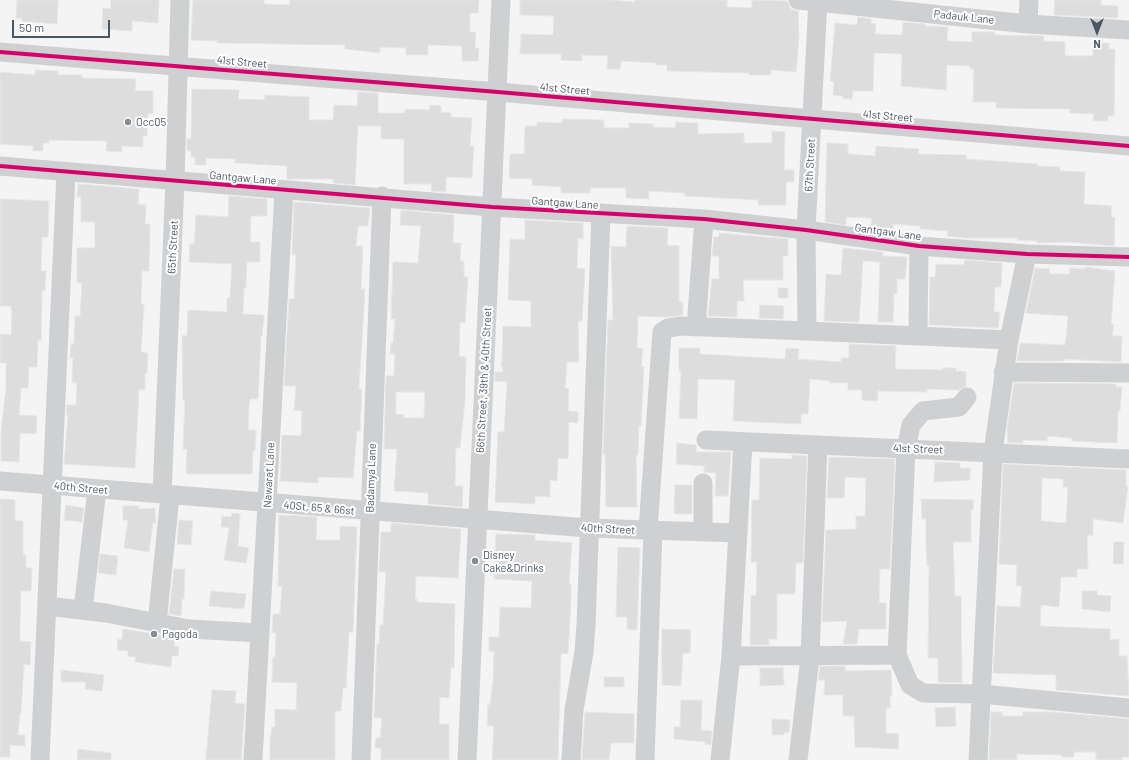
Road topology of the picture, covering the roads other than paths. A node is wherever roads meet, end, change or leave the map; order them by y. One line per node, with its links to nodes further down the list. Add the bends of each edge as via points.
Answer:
1 (180, 0): 10 (street, 65th Street)
2 (502, 0): 11 (street, 66th Street, 39th & 40th Street)
3 (798, 0): 5 (street, Padauk Lane)
4 (1029, 0): 7 (street)
5 (818, 1): 6 (street, Padauk Lane); 12 (street, 67th Street)
6 (930, 7): 7 (street, Padauk Lane)
7 (1028, 24): 8 (street, Padauk Lane)
8 (1129, 30)
9 (0, 52): 10 (street, 41st Street)
10 (178, 66): 11 (street, 41st Street); 16 (street, 65th Street)
11 (498, 92): 12 (street, 41st Street); 19 (street, 66th Street, 39th & 40th Street)
12 (812, 118): 13 (street, 41st Street); 22 (street, 67th Street)
13 (1129, 146)
14 (0, 166): 15 (street, Gantgaw Lane)
15 (66, 172): 16 (street, Gantgaw Lane); 41 (street)
16 (176, 181): 17 (street, Gantgaw Lane); 43 (street, 65th Street)
17 (284, 191): 18 (street, Gantgaw Lane); 44 (street, Nawarat Lane)
18 (382, 196): 19 (street, Gantgaw Lane); 45 (street, Badamya Lane)
19 (492, 207): 20 (street, Gantgaw Lane); 46 (street, 66th Street, 39th & 40th Street)
20 (601, 214): 21 (street, Gantgaw Lane); 47 (street)
21 (704, 219): 22 (street, Gantgaw Lane); 26 (street)
22 (806, 230): 23 (street, Gantgaw Lane); 27 (street, 67th Street)
23 (919, 246): 24 (street, Gantgaw Lane); 28 (street)
24 (1027, 254): 25 (street, Gantgaw Lane); 29 (street)
25 (1129, 257)
26 (696, 327): 27 (street); 48 (street, via 668,328 662,332)
27 (807, 331): 28 (street)
28 (918, 335): 29 (street)
29 (1009, 340): 30 (street)
30 (1003, 372): 31 (street); 37 (street)
31 (1129, 373)
32 (967, 397): 36 (street, via 959,407 923,411 911,425)
33 (706, 440): 34 (street, 41st Street)
34 (743, 442): 35 (street, 41st Street); 50 (street)
35 (818, 445): 36 (street, 41st Street); 57 (street)
36 (906, 449): 37 (street, 41st Street); 56 (street)
37 (992, 452): 38 (street, 41st Street); 58 (street)
38 (1129, 459)
39 (0, 481): 41 (street, 40th Street)
40 (703, 483): 49 (street)
41 (52, 486): 42 (street, 40th Street); 51 (street)
42 (97, 489): 43 (street, 40th Street); 52 (street)
43 (166, 495): 44 (street, 40St, 65 & 66st); 53 (street, 65th Street)
44 (267, 503): 45 (street, 40St, 65 & 66st); 54 (street, Nawarat Lane)
45 (370, 512): 46 (street, 40St, 65 & 66st); 62 (street, Badamya Lane)
46 (477, 520): 47 (street, 40th Street); 63 (street, 66th Street, 39th & 40th Street)
47 (588, 528): 48 (street, 40th Street); 64 (street, via 584,652 574,710)
48 (650, 530): 49 (street, 40th Street); 65 (street)
49 (703, 532): 50 (street, 40th Street)
50 (738, 534): 55 (street)
51 (46, 606): 52 (street); 60 (street)
52 (83, 610): 53 (street)
53 (157, 623): 54 (street)
54 (260, 633): 61 (street, Nawarat Lane)
55 (731, 656): 57 (street); 66 (street)
56 (897, 656): 57 (street); 58 (street, via 910,685 923,693)
57 (810, 657): 67 (street)
58 (981, 694): 59 (street); 68 (street)
59 (1129, 708)
60 (40, 760)
61 (253, 760)
62 (361, 760)
63 (467, 760)
64 (571, 760)
65 (645, 760)
66 (720, 760)
67 (798, 760)
68 (978, 760)

